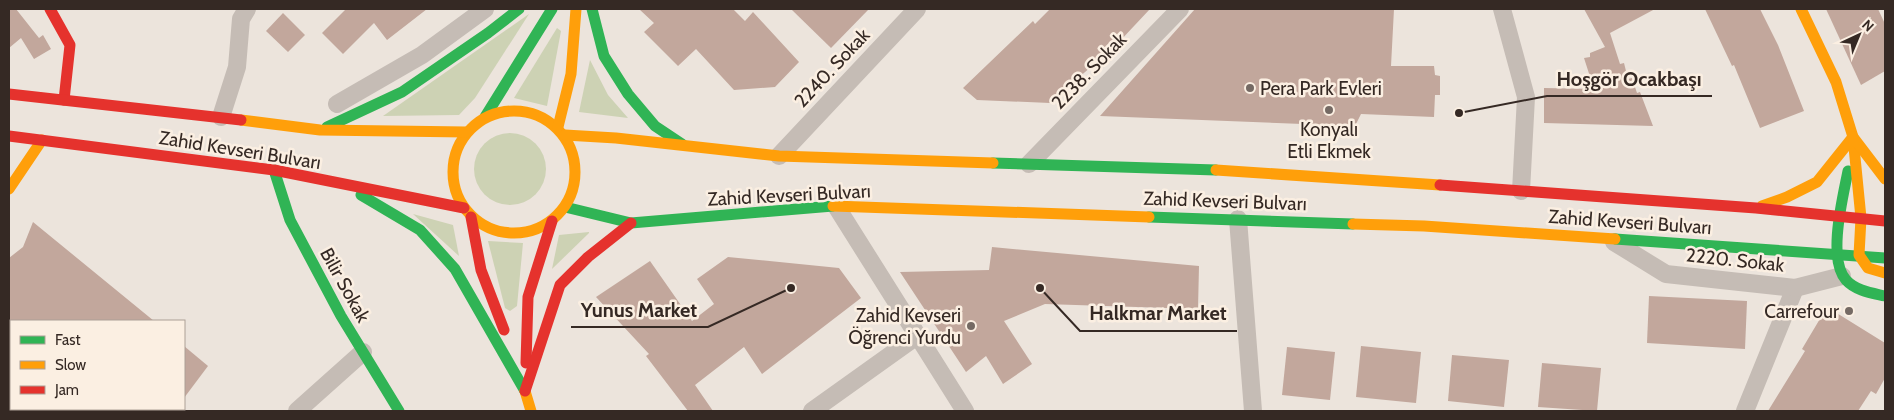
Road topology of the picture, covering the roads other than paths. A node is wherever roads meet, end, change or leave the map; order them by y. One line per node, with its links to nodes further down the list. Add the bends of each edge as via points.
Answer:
1 (50, 9): 13 (main road, via 70,45)
2 (485, 9): 14 (street, via 422,55)
3 (519, 9): 17 (main road, via 402,92)
4 (552, 9): 16 (main road)
5 (576, 9): 18 (main road)
6 (592, 9): 23 (main road, via 604,56 628,94 655,126)
7 (917, 9): 24 (street, 2240. Sokak)
8 (1180, 9): 25 (street, 2238. Sokak)
9 (1502, 9): 30 (street, via 1526,97)
10 (1802, 9): 21 (main road, via 1836,82)
11 (244, 12): 15 (street, via 237,67)
12 (9, 94): 13 (main road, Zahid Kevseri Bulvarı)
13 (64, 100): 15 (main road, Zahid Kevseri Bulvarı)
14 (337, 104)
15 (221, 117): 17 (main road, Zahid Kevseri Bulvarı)
16 (485, 117): 18 (main road, via 513,111 532,114); 19 (main road)
17 (320, 130): 19 (main road, Zahid Kevseri Bulvarı)
18 (562, 131): 23 (main road, Zahid Kevseri Bulvarı); 32 (main road, via 572,152 575,171 573,190)
19 (466, 132): 34 (main road, via 455,154 452,173 455,191)
20 (9, 136): 22 (main road, Zahid Kevseri Bulvarı)
21 (1853, 137): 27 (main road); 33 (main road, via 1817,182); 35 (main road); 36 (main road)
22 (42, 140): 26 (main road, Zahid Kevseri Bulvarı); 29 (main road)
23 (685, 146): 24 (main road, Zahid Kevseri Bulvarı)
24 (779, 156): 25 (main road, Zahid Kevseri Bulvarı)
25 (1029, 164): 30 (main road, Zahid Kevseri Bulvarı, via 1223,170)
26 (274, 170): 28 (main road, Zahid Kevseri Bulvarı); 50 (main road, Bilir Sokak, via 290,220)
27 (1885, 180)
28 (338, 183): 34 (main road, Zahid Kevseri Bulvarı); 51 (main road, via 420,230 455,269)
29 (9, 189)
30 (1521, 191): 33 (main road, Zahid Kevseri Bulvarı)
31 (836, 206): 37 (main road, Zahid Kevseri Bulvarı); 40 (main road, Zahid Kevseri Bulvarı); 49 (street)
32 (565, 208): 38 (main road); 40 (main road, Zahid Kevseri Bulvarı)
33 (1756, 208): 35 (main road, Zahid Kevseri Bulvarı)
34 (467, 212): 38 (main road, via 485,227 502,233 520,234 537,230); 51 (main road, via 481,270)
35 (1840, 216): 36 (main road, Zahid Kevseri Bulvarı); 42 (main road)
36 (1861, 218): 39 (main road, Zahid Kevseri Bulvarı); 43 (main road)
37 (1238, 219): 41 (main road, Zahid Kevseri Bulvarı, via 1424,226); 57 (street)
38 (552, 221): 51 (main road, via 528,297)
39 (1885, 221)
40 (631, 223): 51 (main road, via 588,257 560,285)
41 (1608, 238): 42 (main road, Zahid Kevseri Bulvarı); 47 (street, 2220. Sokak, via 1666,274)
42 (1837, 254): 43 (main road, Zahid Kevseri Bulvarı); 46 (main road)
43 (1859, 255): 44 (main road, Zahid Kevseri Bulvarı); 45 (main road, via 1868,268)
44 (1885, 258)
45 (1885, 274)
46 (1842, 276): 47 (street); 48 (main road, via 1860,291)
47 (1795, 288): 58 (street, 2220. Sokak)
48 (1885, 296)
49 (917, 336): 55 (street); 56 (street)
50 (363, 352): 52 (street); 53 (main road, Bilir Sokak)
51 (524, 391): 54 (main road)
52 (297, 411)
53 (399, 411)
54 (531, 411)
55 (812, 411)
56 (965, 411)
57 (1255, 411)
58 (1745, 411)

